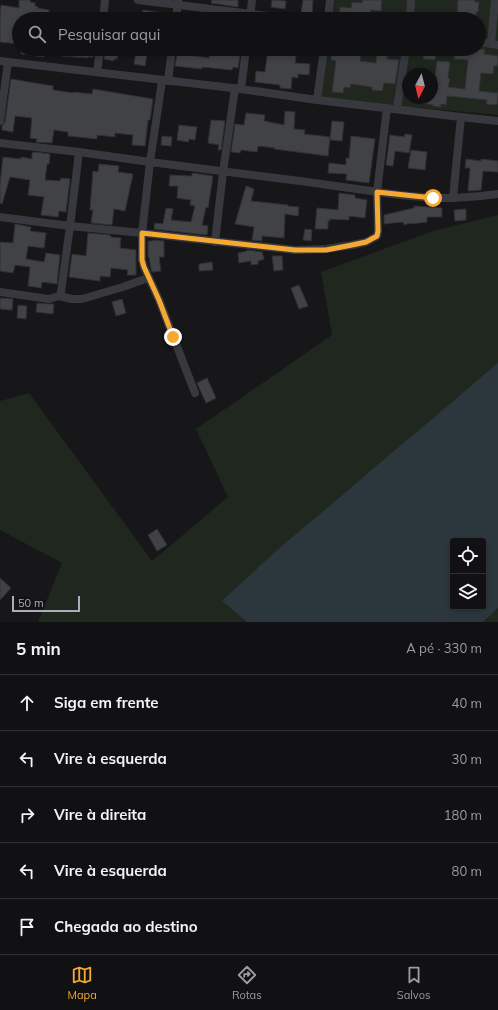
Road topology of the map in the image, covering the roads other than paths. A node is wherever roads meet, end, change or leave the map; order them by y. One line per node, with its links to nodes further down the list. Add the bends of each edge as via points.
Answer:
1 (105, 0): 8 (street)
2 (138, 0): 7 (street)
3 (252, 0): 10 (street)
4 (330, 0): 11 (street)
5 (411, 0): 12 (street)
6 (495, 0): 13 (street)
7 (178, 3): 9 (street)
8 (104, 12)
9 (228, 12)
10 (250, 12)
11 (329, 12)
12 (410, 12)
13 (494, 44)
14 (99, 56): 20 (street)
15 (170, 56): 21 (street)
16 (245, 56): 22 (street)
17 (323, 56): 23 (street)
18 (405, 56): 25 (street)
19 (4, 62): 20 (street); 27 (street)
20 (97, 72): 21 (street)
21 (165, 81): 22 (street); 31 (street)
22 (238, 89): 23 (street); 32 (street)
23 (316, 100): 24 (street)
24 (387, 108): 25 (street); 33 (street)
25 (397, 109): 26 (street)
26 (460, 117): 28 (street); 35 (street)
27 (0, 121)
28 (498, 121)
29 (0, 143): 30 (street)
30 (79, 152): 31 (street); 37 (street)
31 (150, 162): 32 (street); 38 (street)
32 (223, 172): 33 (street); 39 (street)
33 (377, 192): 35 (street); 39 (street, via 377,236 366,242 326,250 295,250)
34 (498, 194): 35 (street)
35 (453, 198)
36 (0, 217): 37 (street)
37 (70, 226): 38 (street); 42 (street)
38 (142, 233): 39 (street); 40 (street, via 142,260)
39 (215, 242)
40 (148, 278): 42 (street, via 82,298); 43 (street)
41 (0, 292): 42 (street, via 49,299)
42 (59, 296)
43 (195, 393)

